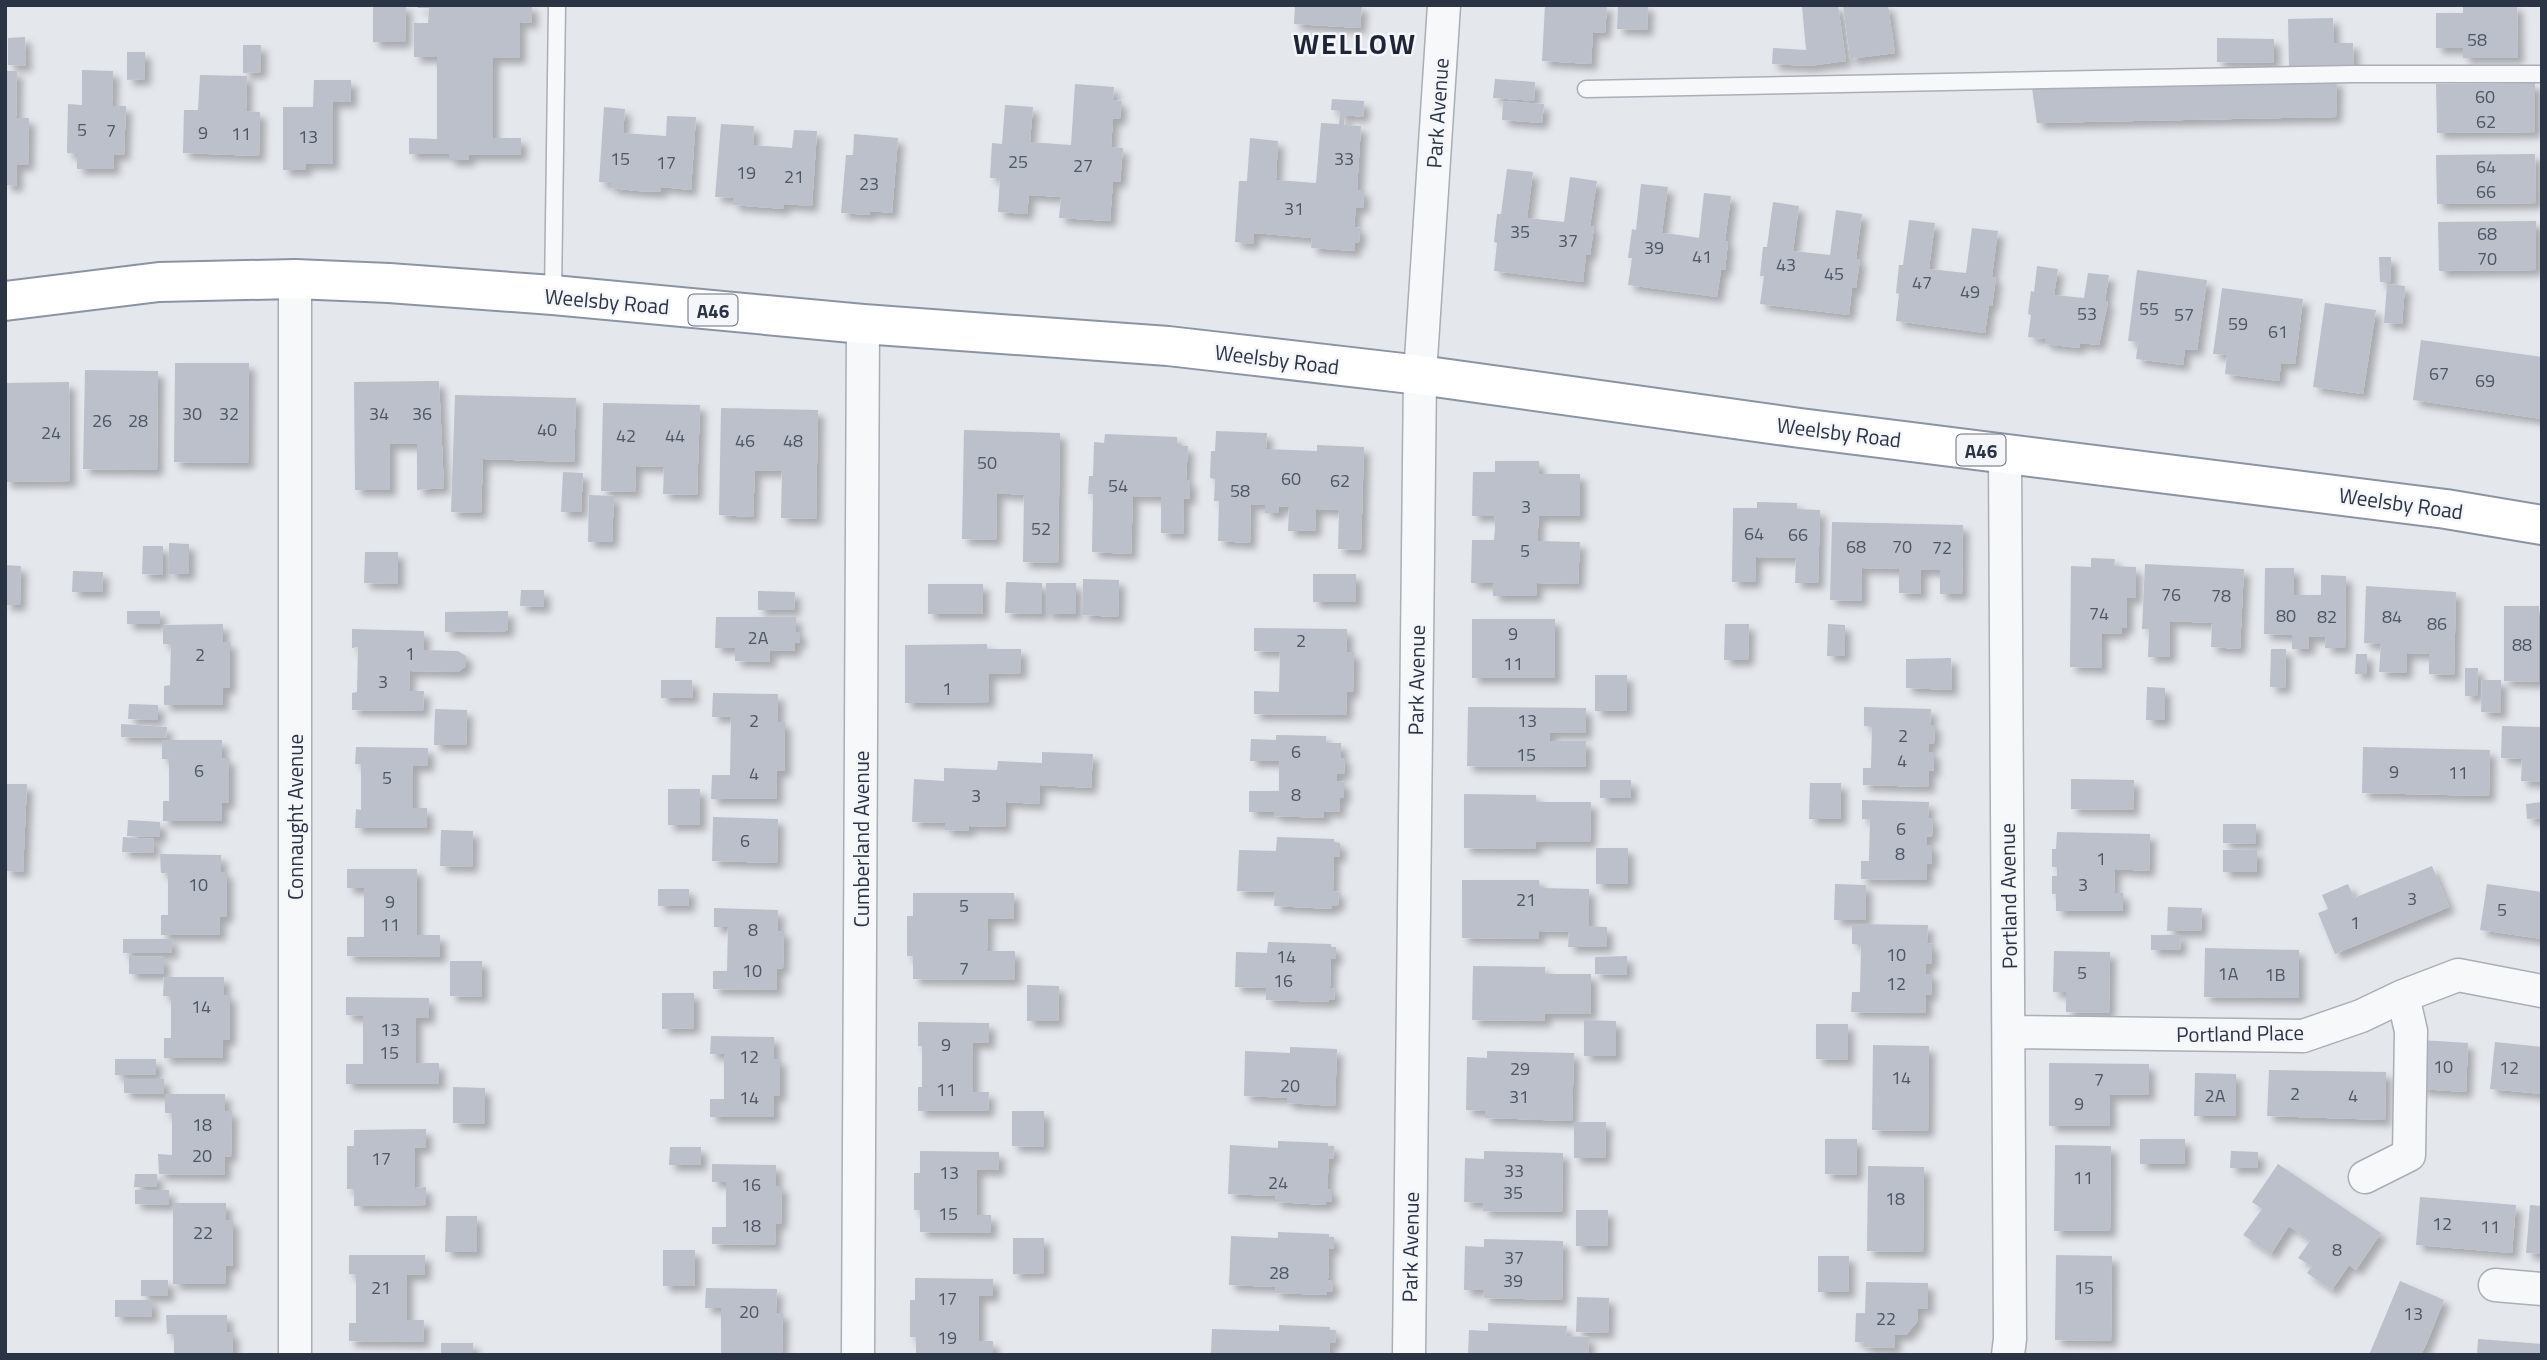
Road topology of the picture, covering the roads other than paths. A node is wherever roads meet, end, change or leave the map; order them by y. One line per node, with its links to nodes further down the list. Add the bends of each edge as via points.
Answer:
1 (557, 5): 6 (lane)
2 (1444, 5): 9 (street, Park Avenue)
3 (2542, 74): 4 (lane)
4 (1586, 89)
5 (295, 279): 6 (highway, Weelsby Road / A46); 7 (highway, Weelsby Road / A46, via 159,282); 19 (street, Connaught Avenue)
6 (553, 295): 8 (highway, Weelsby Road / A46)
7 (5, 301)
8 (863, 324): 9 (highway, Weelsby Road / A46, via 1168,346); 20 (street, Cumberland Avenue)
9 (1420, 375): 10 (highway, Weelsby Road / A46); 21 (street, Park Avenue)
10 (2005, 453): 11 (highway, Weelsby Road / A46); 14 (street, Portland Avenue)
11 (2542, 525)
12 (2542, 991): 13 (street, Portland Place, via 2458,975)
13 (2403, 996): 14 (street, Portland Place, via 2303,1036); 15 (street, via 2411,1031 2409,1155)
14 (2009, 1032): 18 (street, Portland Avenue)
15 (2365, 1177)
16 (2495, 1285): 17 (street)
17 (2542, 1289)
18 (2009, 1347)
19 (295, 1355)
20 (858, 1355)
21 (1409, 1355)

